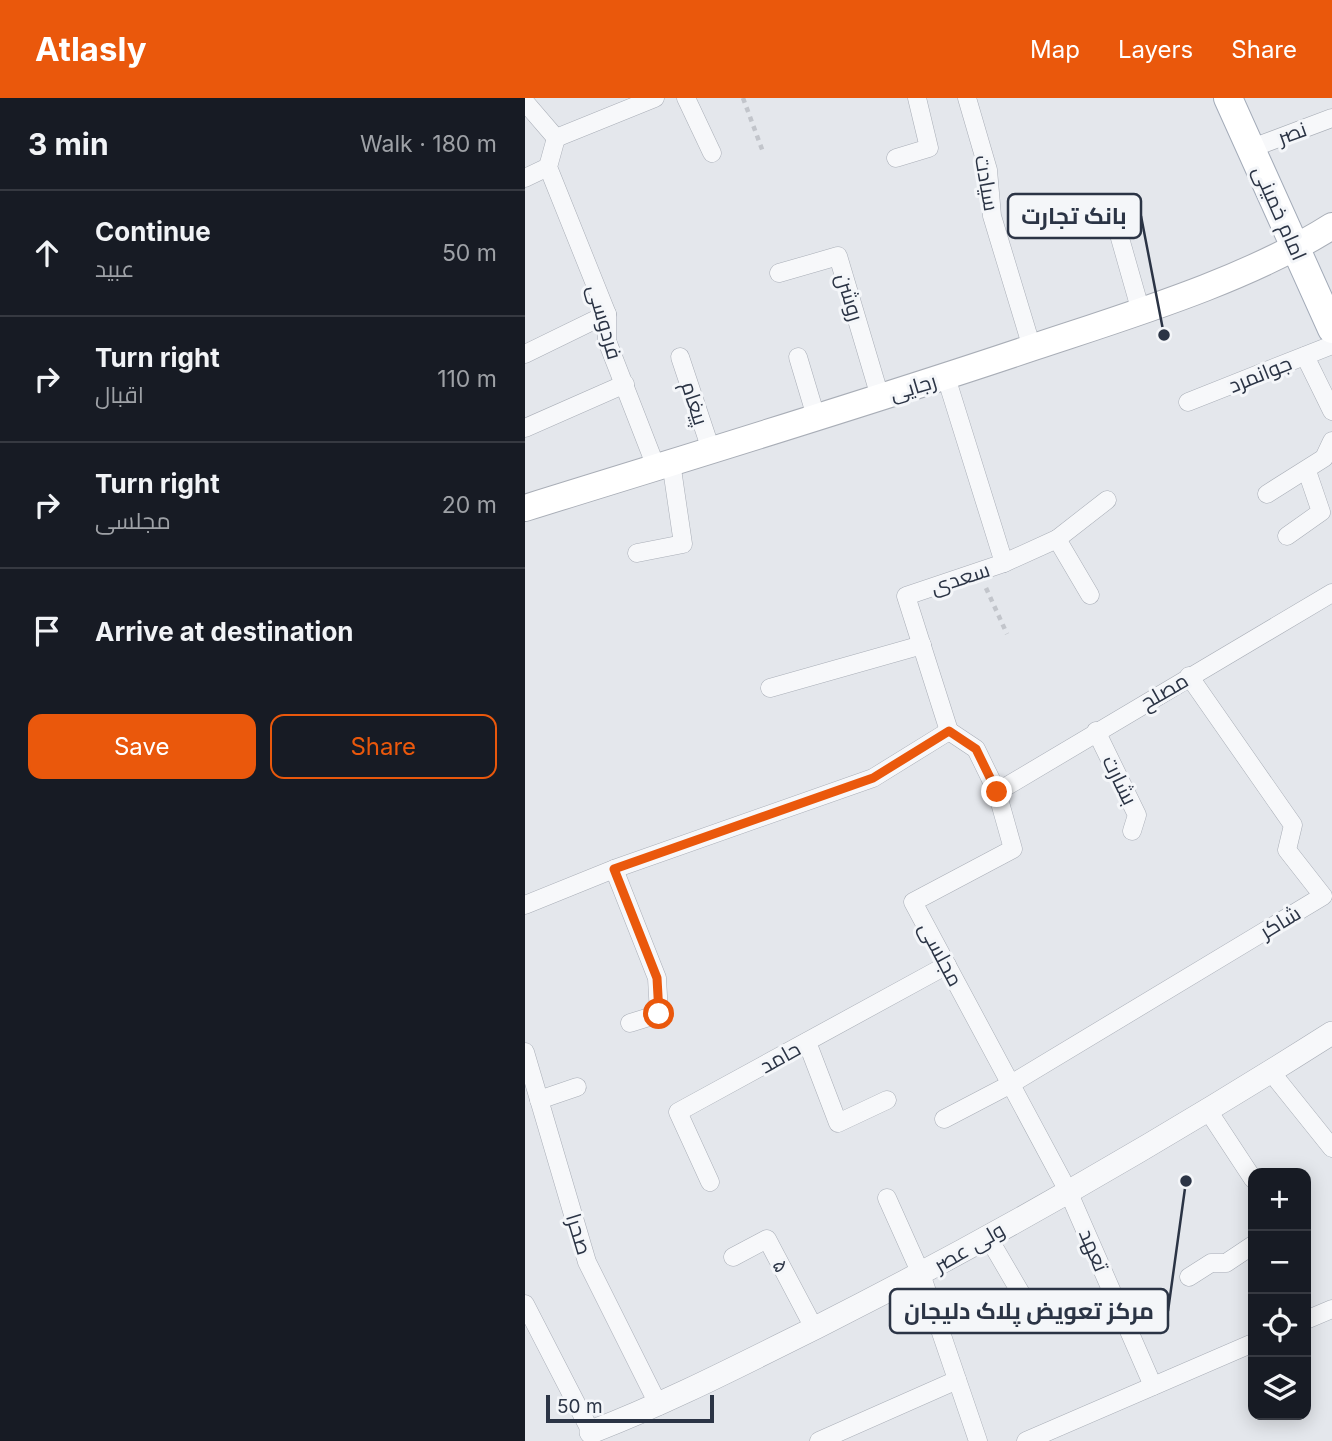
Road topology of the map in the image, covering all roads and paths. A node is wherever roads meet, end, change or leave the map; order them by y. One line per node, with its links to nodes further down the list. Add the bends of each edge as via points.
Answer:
1 (655, 98): 9 (street)
2 (686, 98): 12 (street)
3 (743, 98): 11 (path)
4 (917, 98): 13 (street, via 929,148)
5 (967, 98): 24 (street, سیادت, via 988,170 992,216)
6 (1228, 98): 10 (main road, امام خمینی)
7 (525, 102): 9 (street)
8 (1332, 118): 10 (street, نصر)
9 (556, 138): 14 (street)
10 (1252, 148): 18 (main road, امام خمینی)
11 (763, 152)
12 (712, 153)
13 (896, 158)
14 (548, 167): 15 (street); 21 (street, فردوسی)
15 (525, 178)
16 (1114, 217): 20 (street)
17 (1332, 226): 18 (main road, رجایی)
18 (1296, 249): 20 (main road, رجایی); 22 (main road, امام خمینی)
19 (779, 273): 31 (street, روشن, via 838,256)
20 (1141, 312): 24 (main road, رجایی)
21 (607, 314): 25 (street); 30 (street, فردوسی, via 607,341)
22 (1332, 329)
23 (1332, 345): 26 (street, جوانمرد)
24 (1032, 348): 29 (main road, رجایی)
25 (525, 354)
26 (1305, 356): 32 (street, جوانمرد); 33 (street)
27 (680, 357): 37 (street, پیغام)
28 (798, 357): 34 (street)
29 (946, 377): 31 (main road, رجایی); 46 (street, سعدی)
30 (625, 384): 35 (street); 38 (street, فردوسی)
31 (880, 397): 34 (main road, رجایی)
32 (1188, 402)
33 (1332, 411)
34 (816, 417): 37 (main road, رجایی)
35 (525, 428)
36 (1332, 442): 39 (street, via 1324,458)
37 (711, 450): 38 (main road, رجایی)
38 (664, 465): 42 (main road, رجایی); 45 (street, فردوسی, via 683,544)
39 (1307, 471): 40 (street); 43 (street, via 1321,512)
40 (1267, 494)
41 (1107, 500): 44 (street)
42 (525, 508)
43 (1287, 536)
44 (1056, 539): 46 (street); 49 (street)
45 (637, 553)
46 (1004, 563): 47 (street, سعدی)
47 (978, 572): 50 (path); 51 (street, سعدی, via 906,596)
48 (1332, 593): 52 (street, مصلح)
49 (1090, 595)
50 (1007, 634)
51 (922, 645): 53 (street); 54 (street, سعدی)
52 (1189, 676): 55 (street, مصلح); 66 (street, شاکر, via 1293,825 1287,850 1323,896)
53 (770, 688)
54 (949, 731): 56 (street, مجلسی, via 976,749); 58 (street, via 873,778)
55 (1096, 731): 56 (street, مصلح); 57 (street, بشارت, via 1137,815)
56 (997, 792): 60 (street, مجلسی, via 1013,849 913,902)
57 (1132, 831)
58 (614, 869): 59 (street); 61 (street, via 657,978 659,1014)
59 (525, 905)
60 (947, 965): 63 (street, حامد); 66 (street, مجلسی)
61 (630, 1023)
62 (1332, 1033): 65 (street, ولی عصر)
63 (807, 1042): 69 (street, via 838,1123); 74 (street, حامد, via 678,1112)
64 (525, 1052): 68 (street, صحرا)
65 (1271, 1072): 70 (street, ولی عصر); 72 (street)
66 (1010, 1084): 71 (street); 75 (street, مجلسی)
67 (577, 1087): 68 (street)
68 (539, 1100): 90 (street, صحرا, via 587,1262)
69 (887, 1100)
70 (1207, 1109): 73 (street); 75 (street, ولی عصر)
71 (944, 1119)
72 (1332, 1148)
73 (1248, 1171)
74 (710, 1182)
75 (1068, 1191): 77 (street, ولی عصر); 89 (street, تعهد)
76 (887, 1198): 80 (street)
77 (988, 1237): 80 (street, ولی عصر); 82 (street)
78 (1248, 1248): 81 (street, via 1226,1263 1212,1263)
79 (733, 1257): 86 (street, ۵, via 767,1239)
80 (922, 1274): 86 (street, ولی عصر); 88 (street)
81 (1189, 1277)
82 (1026, 1302)
83 (525, 1304): 91 (street)
84 (1332, 1309): 85 (street)
85 (1311, 1318)
86 (814, 1328): 90 (street, ولی عصر)
87 (1248, 1345): 89 (street)
88 (957, 1380): 92 (street); 93 (street)
89 (1153, 1386): 94 (street)
90 (659, 1406): 91 (street, ولی عصر)
91 (591, 1432)
92 (819, 1441)
93 (978, 1441)
94 (1026, 1441)

